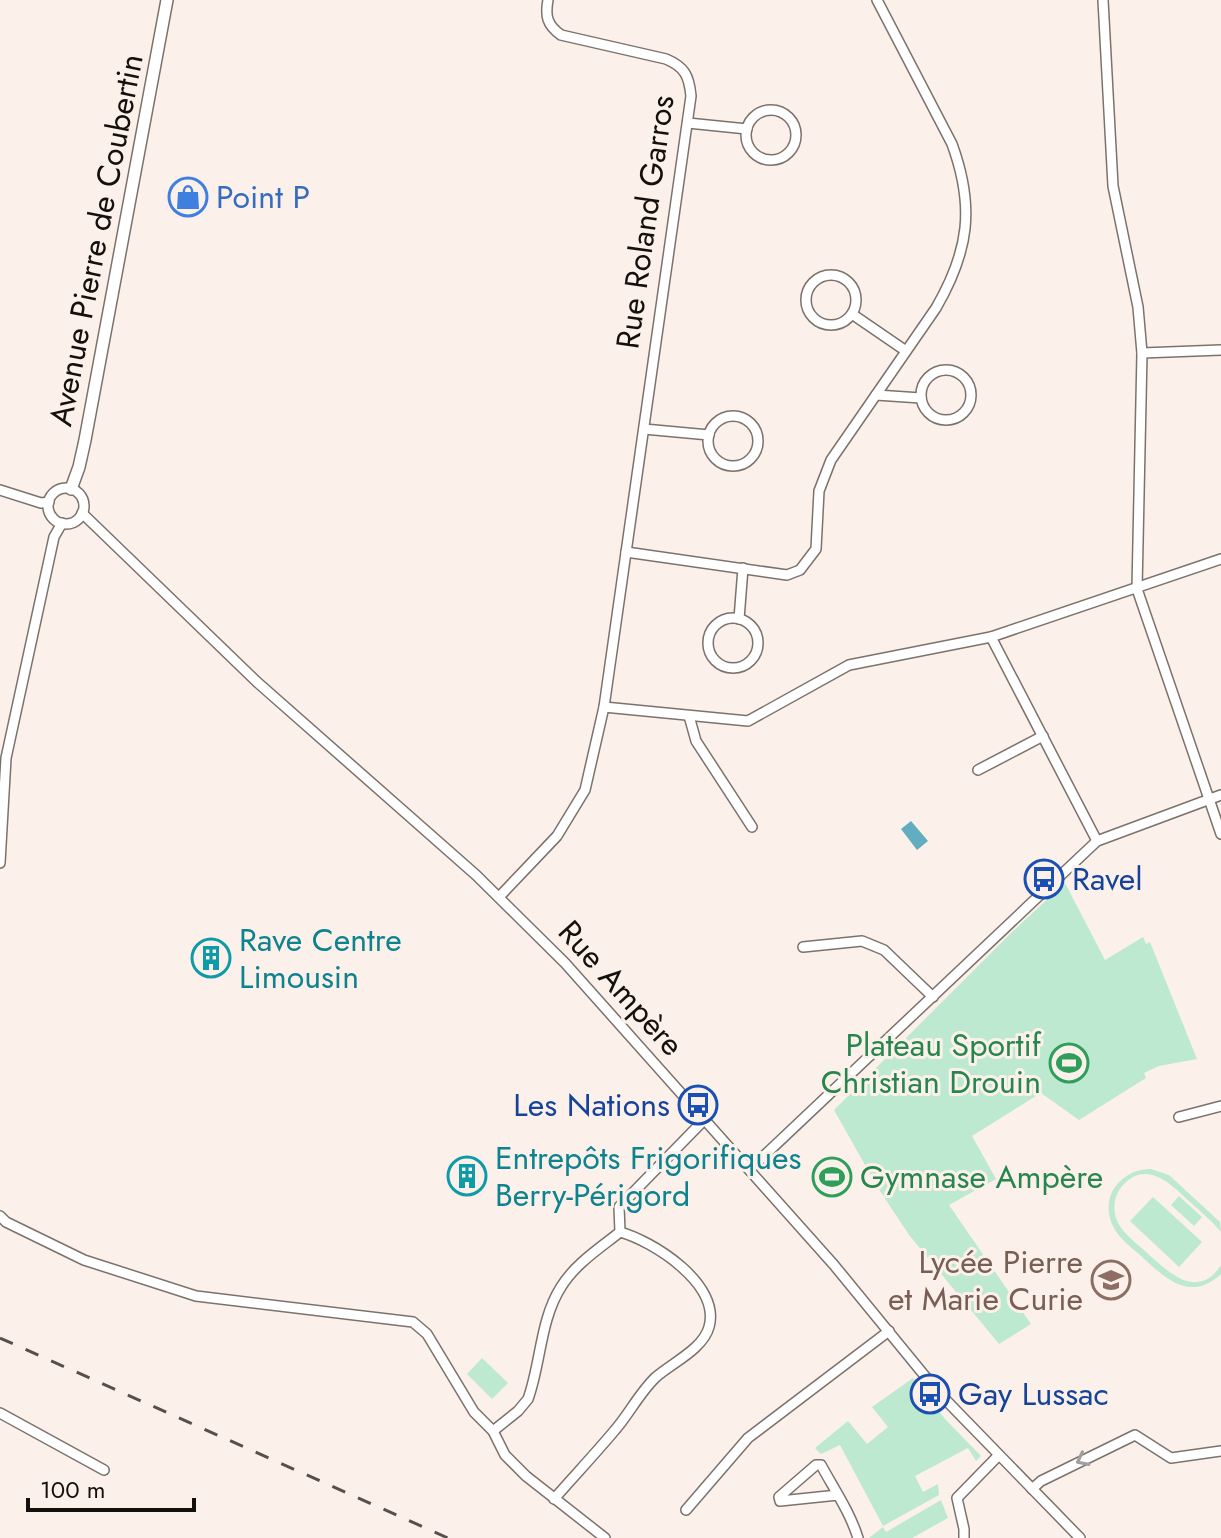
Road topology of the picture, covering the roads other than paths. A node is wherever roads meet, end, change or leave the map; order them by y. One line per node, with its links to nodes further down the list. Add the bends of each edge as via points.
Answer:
1 (167, 0): 15 (street, Avenue Pierre de Coubertin, via 91,410)
2 (548, 0): 5 (street, Rue Roland Garros, via 548,22 561,35 681,65 690,78)
3 (1103, 0): 10 (street, via 1113,186)
4 (882, 2): 9 (street, via 952,144 968,213 950,284)
5 (688, 123): 6 (street); 13 (street, Rue Roland Garros)
6 (747, 129): 6 (street, via 749,146 765,159 782,157 794,144 795,127 777,111 763,111)
7 (852, 314): 7 (street, via 855,292 845,278 831,274 811,286 809,311 819,321 836,324); 9 (street)
8 (1221, 350): 10 (street)
9 (906, 351): 11 (street)
10 (1142, 353): 23 (street)
11 (876, 395): 12 (street); 22 (street, via 822,478 816,549 810,560 787,575)
12 (921, 398): 12 (street, via 927,412 948,420 964,412 970,396 965,379 945,370 925,381)
13 (644, 429): 14 (street); 20 (street, Rue Roland Garros)
14 (709, 435): 14 (street, via 711,452 728,465 745,463 757,450 753,425 739,416 717,421)
15 (71, 489): 17 (street, via 54,492); 18 (street, via 81,495)
16 (0, 490): 17 (street)
17 (49, 502): 19 (street, via 49,513)
18 (82, 513): 19 (street, via 76,521); 36 (street, Rue Ampère, via 257,682)
19 (62, 523): 35 (street, via 54,537 6,758)
20 (626, 552): 22 (street); 26 (street, Rue Roland Garros)
21 (1221, 559): 23 (street)
22 (743, 568): 24 (street)
23 (1137, 589): 25 (street); 31 (street)
24 (739, 619): 24 (street, via 724,619 709,637 710,654 727,667 744,665 756,652 757,635)
25 (991, 637): 27 (street, via 849,665 748,721); 28 (street)
26 (604, 707): 27 (street); 36 (street, Rue Roland Garros, via 585,790 557,836)
27 (689, 716): 32 (street, via 696,741)
28 (1043, 736): 29 (street); 34 (street)
29 (978, 770)
30 (1221, 795): 31 (street)
31 (1209, 799): 33 (street); 34 (street)
32 (752, 827)
33 (1221, 834)
34 (1097, 841): 38 (street)
35 (0, 863)
36 (499, 897): 41 (street, Rue Ampère)
37 (803, 947): 38 (street, via 862,941 884,950)
38 (933, 997): 42 (street)
39 (1221, 1106): 40 (street)
40 (1179, 1117)
41 (705, 1119): 42 (street, Rue Ampère); 44 (street, via 619,1207)
42 (750, 1169): 45 (street, Rue Ampère)
43 (0, 1216): 47 (street, via 84,1260 196,1296 413,1322 427,1334 474,1412)
44 (620, 1232): 47 (street, via 562,1285 552,1304 528,1399); 53 (street, via 674,1259 702,1293 709,1326 703,1338 654,1379)
45 (889, 1331): 49 (street, Rue Ampère); 54 (street, via 748,1438)
46 (0, 1413): 50 (street)
47 (493, 1431): 53 (street, via 514,1465)
48 (1221, 1451): 51 (street, one-way to 51, via 1171,1458 1135,1435)
49 (998, 1456): 51 (street, Rue Ampère); 57 (street, via 957,1498)
50 (104, 1470)
51 (1032, 1489): 58 (street, Rue Ampère)
52 (838, 1495): 52 (street, via 821,1465 816,1465 779,1497 780,1501); 56 (street)
53 (554, 1499): 55 (street)
54 (686, 1510)
55 (604, 1538)
56 (858, 1538)
57 (964, 1538)
58 (1080, 1538)

